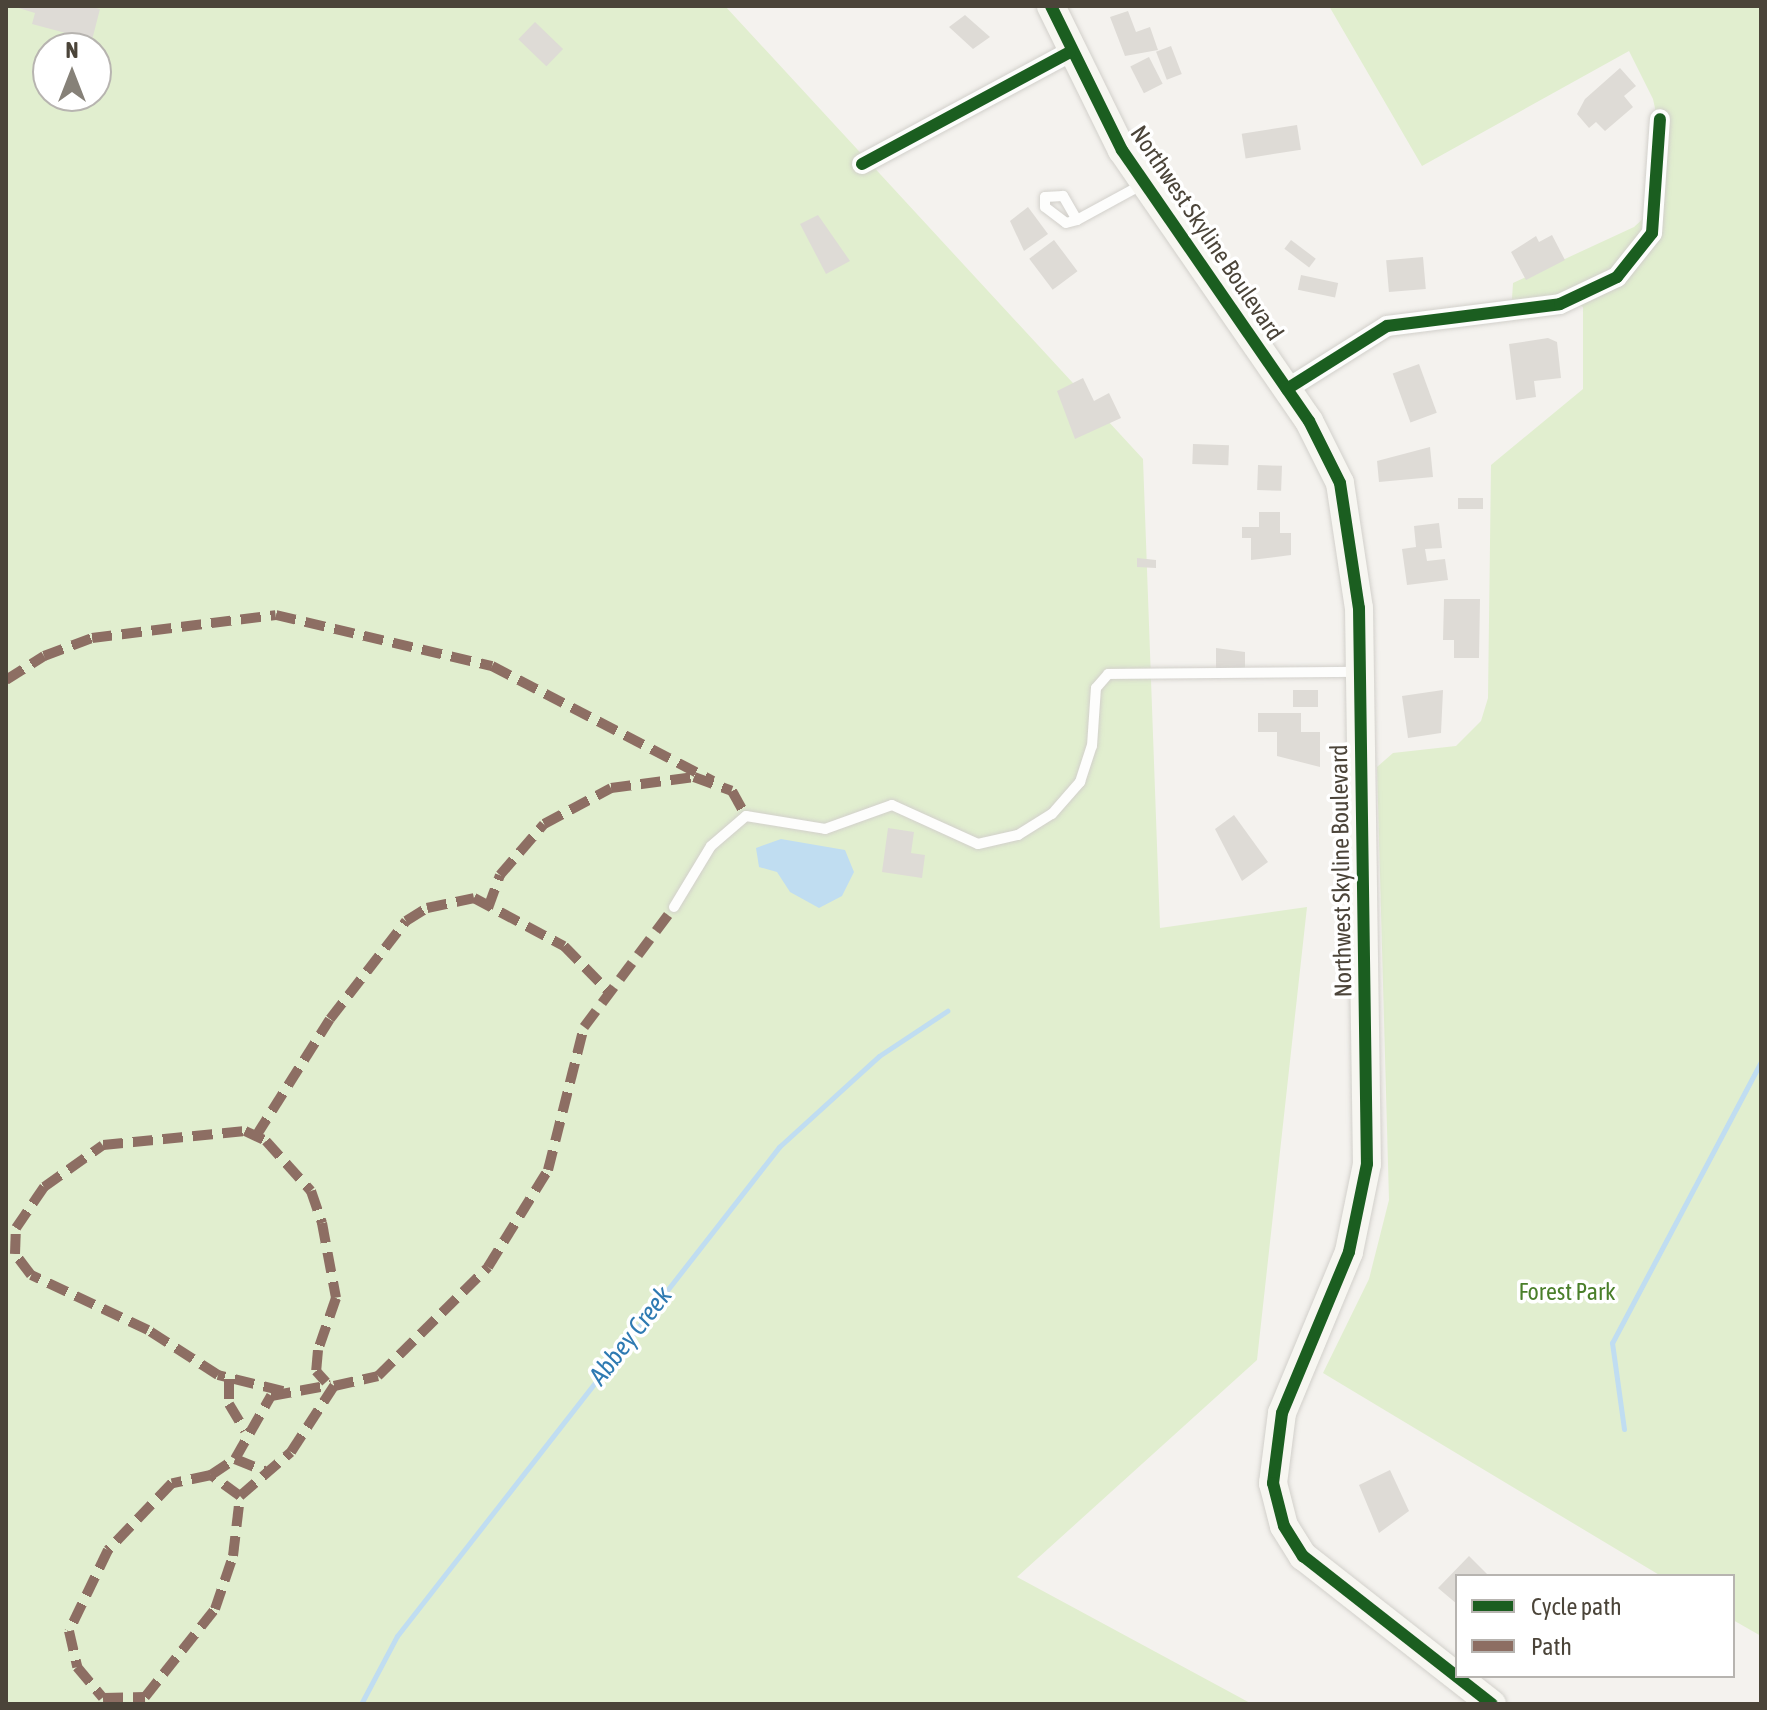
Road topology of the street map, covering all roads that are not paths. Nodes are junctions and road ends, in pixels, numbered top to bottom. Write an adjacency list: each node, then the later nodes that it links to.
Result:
1 (1051, 6): 2 (main road, Northwest Skyline Boulevard)
2 (1070, 52): 4 (street); 5 (main road, Northwest Skyline Boulevard)
3 (1660, 119): 7 (street)
4 (862, 164)
5 (1143, 184): 6 (lane); 7 (main road, Northwest Skyline Boulevard)
6 (1077, 220)
7 (1287, 389): 8 (main road, Northwest Skyline Boulevard)
8 (1361, 672): 9 (lane); 10 (main road, Northwest Skyline Boulevard)
9 (674, 907)
10 (1455, 1675)
11 (1459, 1678): 12 (main road, Northwest Skyline Boulevard)
12 (1492, 1704)

